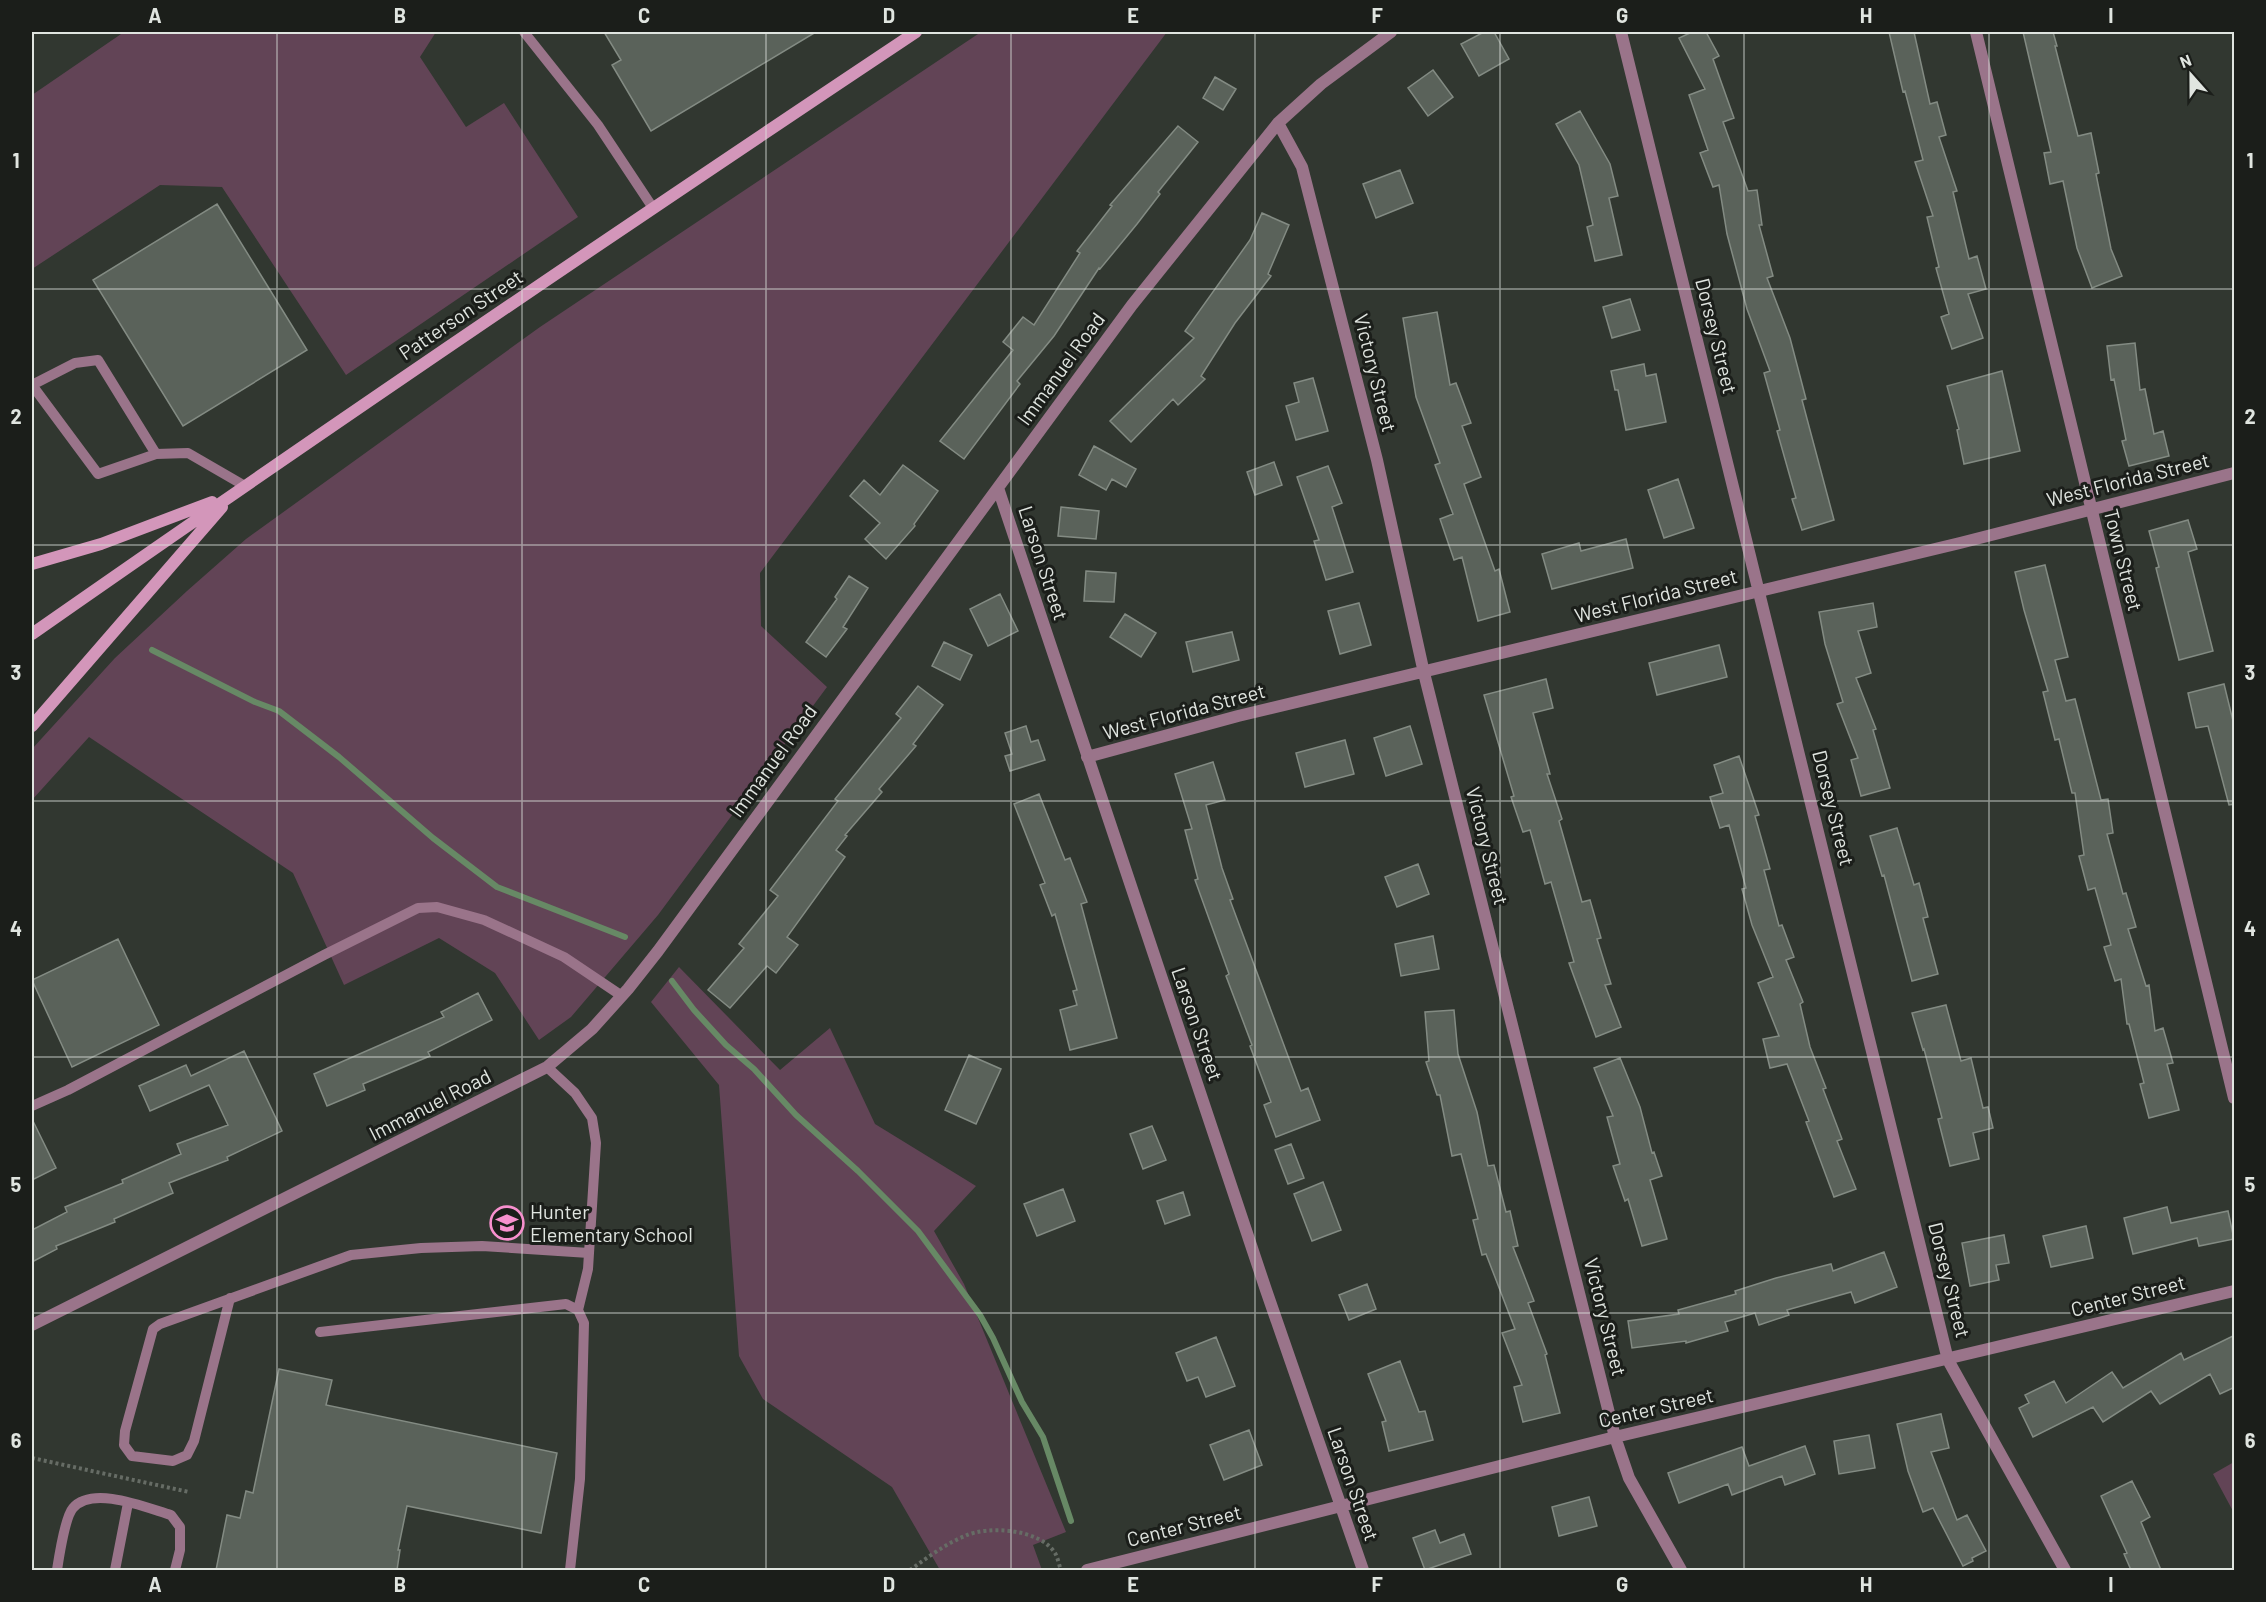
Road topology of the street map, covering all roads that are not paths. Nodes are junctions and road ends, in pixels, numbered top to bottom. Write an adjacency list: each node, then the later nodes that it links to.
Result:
1 (524, 32): 7 (lane)
2 (916, 32): 7 (main road, Patterson Street)
3 (1391, 32): 6 (street, Immanuel Road)
4 (1621, 32): 14 (street, Dorsey Street)
5 (1976, 32): 12 (street, Town Street)
6 (1278, 123): 10 (street, Immanuel Road); 16 (street, Victory Street)
7 (653, 208): 11 (main road, Patterson Street)
8 (156, 454): 8 (lane); 11 (lane)
9 (2235, 473): 12 (street, West Florida Street)
10 (998, 488): 18 (street, Larson Street); 19 (street, Immanuel Road)
11 (240, 489): 13 (main road); 15 (main road, Patterson Street); 17 (main road)
12 (2091, 509): 14 (street, West Florida Street); 21 (street, Town Street)
13 (32, 564)
14 (1760, 590): 16 (street, West Florida Street); 29 (street, Dorsey Street)
15 (32, 634)
16 (1424, 673): 18 (street, West Florida Street); 30 (street, Victory Street)
17 (32, 726)
18 (1087, 757): 32 (street, Larson Street)
19 (622, 996): 20 (street, Immanuel Road); 22 (lane)
20 (546, 1067): 23 (lane); 27 (street, Immanuel Road)
21 (2235, 1098)
22 (32, 1106)
23 (589, 1252): 25 (lane); 26 (lane)
24 (2235, 1291): 29 (street, Center Street)
25 (230, 1298): 25 (lane)
26 (578, 1310): 28 (lane); 36 (lane)
27 (32, 1325)
28 (320, 1332)
29 (1948, 1360): 30 (street, Center Street); 40 (street, Dorsey Street)
30 (1615, 1437): 32 (street, Center Street); 39 (street, Victory Street)
31 (128, 1503): 33 (lane); 34 (lane); 35 (lane)
32 (1340, 1506): 37 (street, Center Street); 38 (street, Larson Street)
33 (57, 1570)
34 (115, 1570)
35 (175, 1570)
36 (570, 1570)
37 (1088, 1570)
38 (1363, 1570)
39 (1681, 1570)
40 (2065, 1570)

